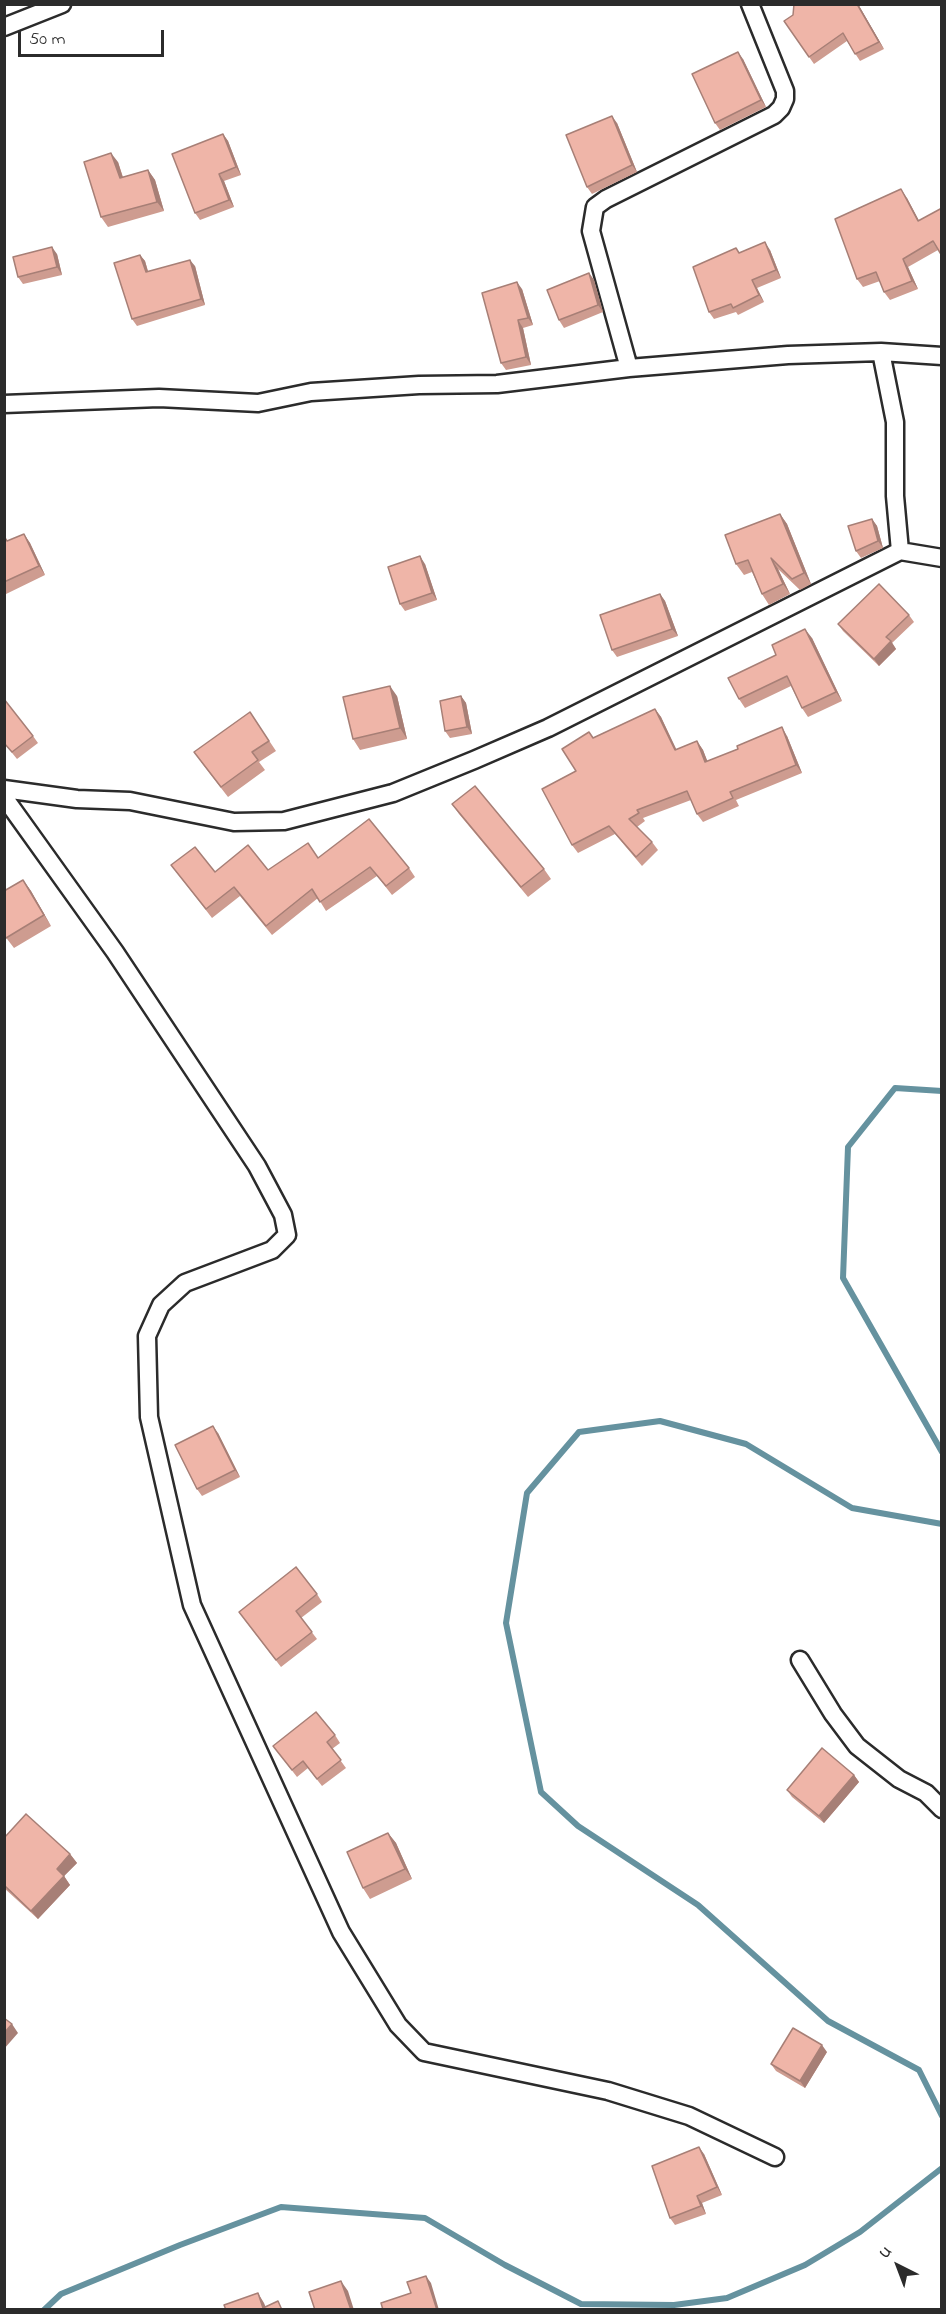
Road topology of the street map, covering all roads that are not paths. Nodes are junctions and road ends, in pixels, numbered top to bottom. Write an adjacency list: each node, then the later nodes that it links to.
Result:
1 (62, 4): 3 (street)
2 (750, 4): 6 (street)
3 (4, 27)
4 (881, 352): 5 (street); 6 (street); 8 (street)
5 (942, 356)
6 (629, 368): 7 (street)
7 (4, 404)
8 (900, 551): 9 (street); 10 (street)
9 (942, 558)
10 (4, 789)
11 (4, 797): 14 (street)
12 (800, 1660): 13 (street)
13 (942, 1809)
14 (775, 2157)

